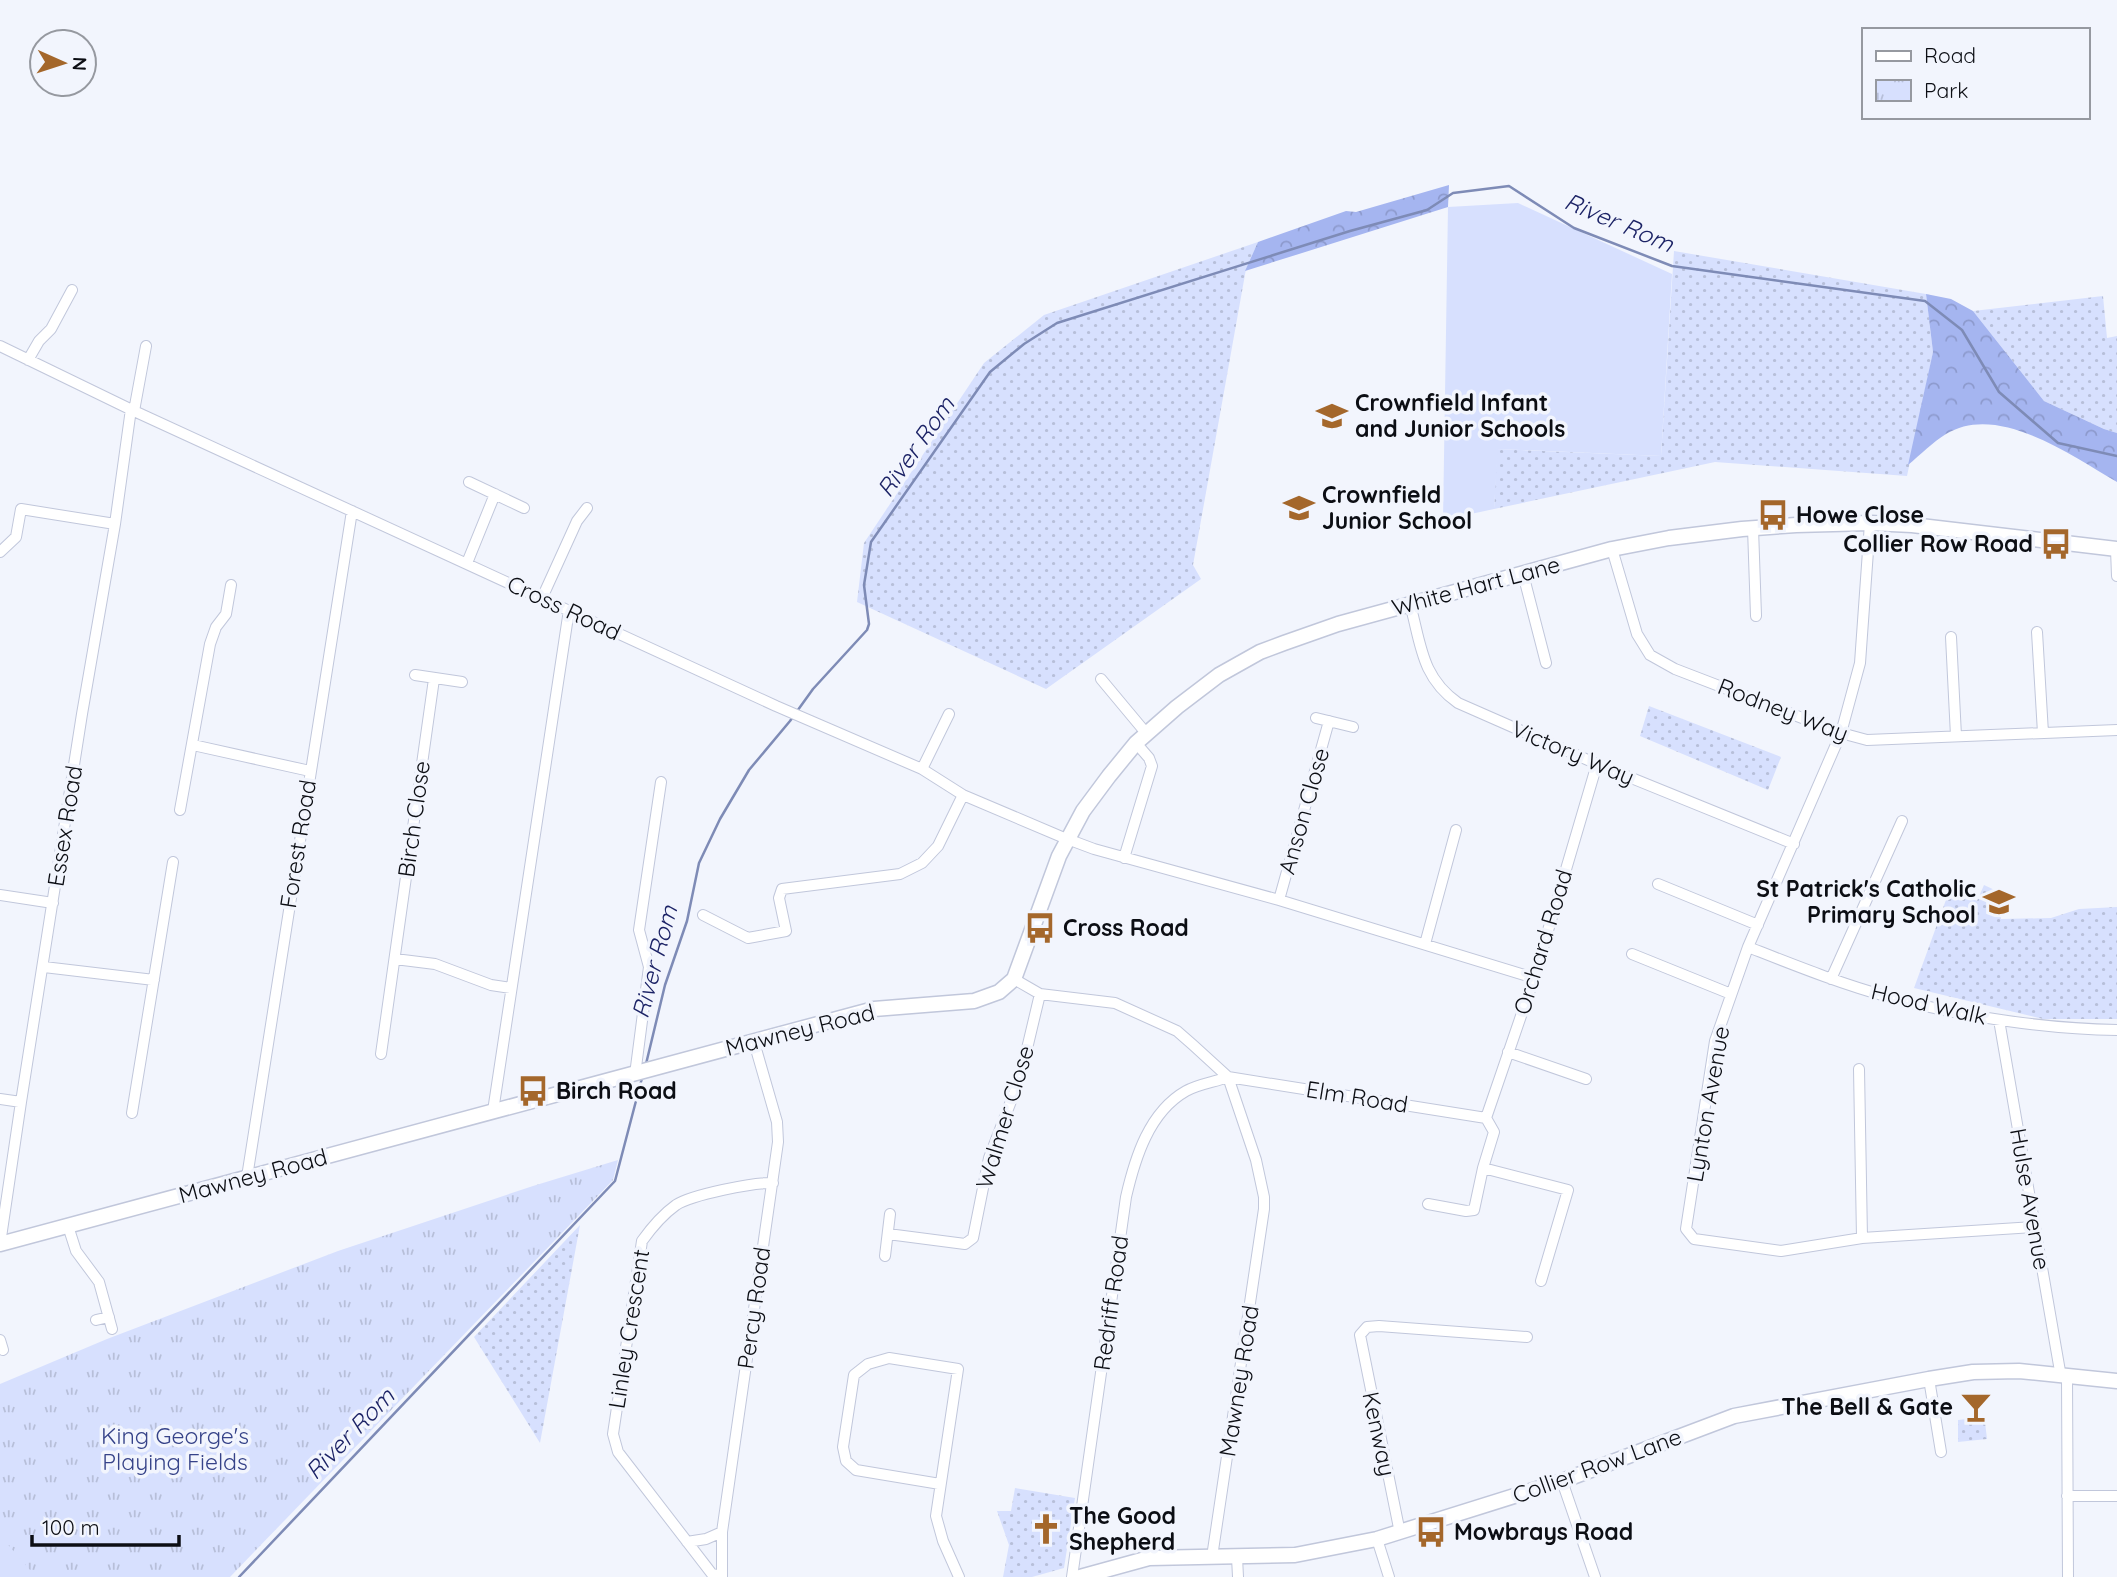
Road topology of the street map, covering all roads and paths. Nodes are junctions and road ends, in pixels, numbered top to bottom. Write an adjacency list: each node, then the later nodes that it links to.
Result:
1 (72, 290): 4 (street)
2 (0, 346): 4 (street, Cross Road)
3 (146, 346): 5 (street, Essex Road)
4 (28, 360): 5 (street, Cross Road)
5 (133, 410): 10 (street, Cross Road); 12 (street, Essex Road)
6 (469, 482): 7 (street)
7 (495, 494): 8 (street); 17 (street)
8 (524, 508)
9 (587, 508): 21 (street)
10 (352, 511): 17 (street, Cross Road); 44 (street, Forest Road)
11 (1870, 523): 13 (street, White Hart Lane); 14 (street, White Hart Lane); 37 (street, Lynton Avenue)
12 (115, 524): 16 (street); 57 (street, Essex Road)
13 (1753, 528): 15 (street, White Hart Lane); 24 (street)
14 (2117, 549): 19 (street)
15 (1612, 550): 18 (street, White Hart Lane); 37 (street, Rodney Way)
16 (0, 552)
17 (467, 563): 21 (street, Cross Road)
18 (1522, 574): 22 (street, White Hart Lane); 27 (street)
19 (2117, 576)
20 (231, 585): 41 (street)
21 (542, 598): 23 (street, Cross Road)
22 (1410, 604): 40 (street, White Hart Lane); 42 (street, Victory Way)
23 (569, 610): 43 (street, Cross Road); 69 (street)
24 (1756, 617)
25 (2037, 632): 38 (street)
26 (1951, 637): 39 (street)
27 (1546, 663)
28 (415, 675): 29 (street)
29 (434, 679): 31 (street); 63 (street, Birch Close)
30 (1101, 679): 40 (street)
31 (463, 682)
32 (949, 714): 43 (street)
33 (1316, 718): 34 (street, Anson Close)
34 (1329, 721): 35 (street, Anson Close); 56 (street, Anson Close)
35 (1353, 727)
36 (2117, 730): 38 (street, Rodney Way)
37 (1841, 733): 39 (street, Rodney Way); 51 (street, Lynton Avenue)
38 (2043, 733): 39 (street, Rodney Way)
39 (1956, 736)
40 (1141, 738): 50 (street, White Hart Lane); 52 (street)
41 (193, 745): 44 (street); 47 (street)
42 (1597, 764): 51 (street, Victory Way); 65 (street, Orchard Road)
43 (922, 769): 46 (street, Cross Road)
44 (310, 772): 87 (street, Forest Road)
45 (661, 782): 78 (street)
46 (963, 795): 50 (street, Cross Road); 58 (street)
47 (180, 810)
48 (1902, 821): 67 (street)
49 (1456, 830): 60 (street)
50 (1067, 839): 52 (street, Cross Road); 66 (street, White Hart Lane)
51 (1794, 844): 59 (street, Lynton Avenue)
52 (1124, 858): 56 (street, Cross Road)
53 (173, 862): 68 (street)
54 (1658, 884): 59 (street)
55 (0, 895): 57 (street)
56 (1279, 900): 60 (street, Cross Road)
57 (53, 903): 64 (street, Essex Road)
58 (703, 915)
59 (1758, 925): 61 (street, Lynton Avenue)
60 (1425, 944): 65 (street, Cross Road)
61 (1748, 947): 67 (street, Hood Walk); 71 (street, Lynton Avenue)
62 (1632, 954): 71 (street)
63 (395, 959): 69 (street); 76 (street, Birch Close)
64 (44, 967): 68 (street); 82 (street, Essex Road)
65 (1534, 978): 75 (street, Orchard Road)
66 (1014, 979): 70 (street, Mawney Road); 74 (street, Mawney Road)
67 (1831, 979): 72 (street, Hood Walk)
68 (153, 980): 84 (street)
69 (511, 988): 83 (street)
70 (1040, 994): 79 (street, Mawney Road); 93 (street, Walmer Close)
71 (1731, 994): 94 (street, Lynton Avenue)
72 (1999, 1020): 73 (street, Hood Walk); 92 (street, Hulse Avenue)
73 (2117, 1030)
74 (754, 1042): 78 (street, Mawney Road); 88 (street, Percy Road)
75 (1508, 1052): 80 (street); 85 (street, Orchard Road)
76 (381, 1054)
77 (1859, 1069): 94 (street)
78 (644, 1071): 83 (street, Mawney Road)
79 (1228, 1077): 85 (street, Elm Road); 114 (street, Mawney Road); 118 (street, Redriff Road)
80 (1586, 1079)
81 (0, 1099): 82 (street)
82 (21, 1102): 95 (street, Essex Road)
83 (493, 1111): 87 (street, Mawney Road)
84 (132, 1113)
85 (1486, 1118): 86 (street)
86 (1483, 1168): 89 (street); 97 (street)
87 (247, 1177): 91 (street, Mawney Road)
88 (773, 1183): 110 (street, Percy Road); 113 (street, Linley Crescent)
89 (1428, 1204)
90 (890, 1214): 93 (street)
91 (68, 1226): 95 (street, Mawney Road); 98 (street)
92 (2034, 1227): 94 (street, Lynton Avenue); 102 (street, Hulse Avenue)
93 (888, 1234): 96 (street)
94 (1862, 1238)
95 (0, 1244)
96 (885, 1256)
97 (1541, 1281)
98 (109, 1317): 99 (street); 100 (street)
99 (96, 1320)
100 (112, 1329)
101 (1527, 1337): 111 (street, Kenway)
102 (2064, 1377): 103 (street, Collier Row Lane); 104 (street, Collier Row Lane); 108 (street, Hulse Avenue)
103 (1929, 1378): 105 (street); 106 (street, Collier Row Lane)
104 (2117, 1381)
105 (1941, 1452)
106 (1562, 1481): 111 (street, Collier Row Lane); 122 (street)
107 (940, 1484): 107 (street); 117 (street)
108 (2067, 1496): 109 (street); 123 (street, Hulse Avenue)
109 (2117, 1496)
110 (722, 1532): 113 (street); 116 (street, Percy Road)
111 (1400, 1533): 112 (street, Collier Row Lane)
112 (1377, 1539): 115 (street, Collier Row Lane); 121 (street)
113 (687, 1542): 116 (street, Linley Crescent)
114 (1212, 1557): 115 (street, Collier Row Lane); 119 (street, Collier Row Lane)
115 (1237, 1557): 120 (street)
116 (722, 1576)
117 (959, 1577)
118 (1072, 1577)
119 (1080, 1577)
120 (1238, 1577)
121 (1389, 1577)
122 (1595, 1577)
123 (2068, 1577)

